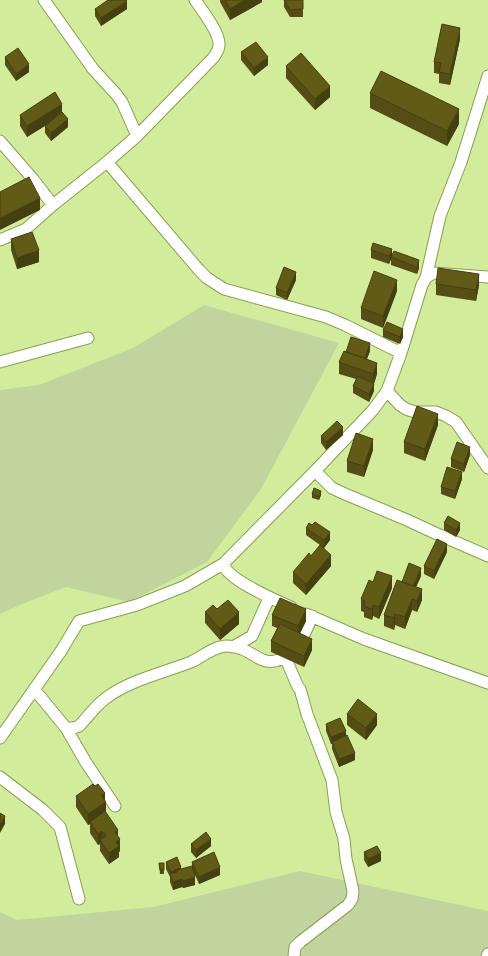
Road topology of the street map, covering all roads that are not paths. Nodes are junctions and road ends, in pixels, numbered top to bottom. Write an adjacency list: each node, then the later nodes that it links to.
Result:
1 (44, 0): 4 (street)
2 (195, 0): 4 (street)
3 (488, 76): 10 (street)
4 (137, 136): 6 (street)
5 (0, 141): 7 (street)
6 (107, 162): 7 (street); 12 (street)
7 (53, 205): 8 (street)
8 (0, 240)
9 (488, 277): 10 (street)
10 (426, 278): 12 (street)
11 (88, 338): 13 (street)
12 (401, 354): 14 (street)
13 (0, 362)
14 (387, 391): 15 (street); 16 (street)
15 (488, 468)
16 (315, 471): 17 (street); 18 (street)
17 (488, 556)
18 (223, 564): 19 (street); 24 (street)
19 (269, 598): 20 (street); 21 (street)
20 (312, 616): 22 (street); 23 (street)
21 (233, 647): 22 (street); 25 (street)
22 (285, 657): 30 (street)
23 (488, 683)
24 (34, 689): 25 (street); 26 (street)
25 (66, 728): 28 (street)
26 (0, 738)
27 (0, 777): 29 (street)
28 (115, 806)
29 (79, 899)
30 (294, 956)

